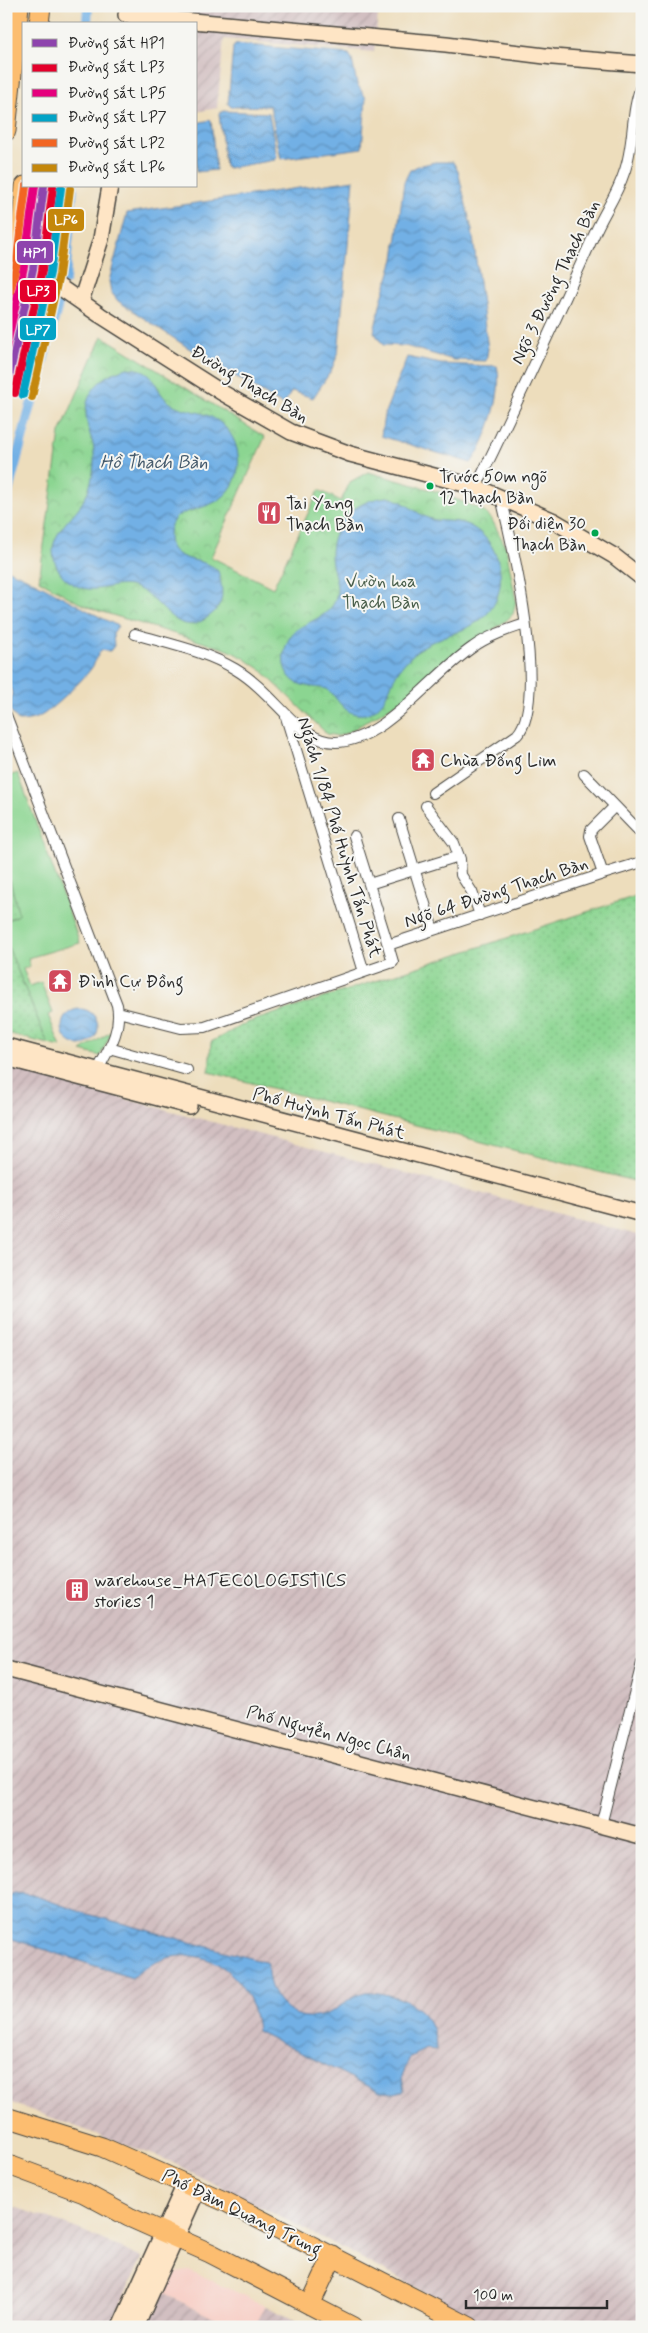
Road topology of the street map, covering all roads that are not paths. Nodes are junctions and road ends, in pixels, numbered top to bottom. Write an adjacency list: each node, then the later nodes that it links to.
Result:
1 (19, 6): 7 (highway)
2 (41, 6): 4 (highway)
3 (126, 15): 5 (street)
4 (39, 22)
5 (642, 64)
6 (642, 84): 13 (street, Ngõ 3 Đường Thạch Bàn)
7 (6, 131)
8 (25, 188): 10 (highway)
9 (110, 188): 11 (street)
10 (12, 252): 11 (street, Đường Thạch Bàn); 12 (highway)
11 (81, 301): 13 (street, Đường Thạch Bàn)
12 (6, 320)
13 (476, 487): 14 (street, Đường Thạch Bàn)
14 (501, 498): 15 (street, Đường Thạch Bàn); 16 (street)
15 (642, 578)
16 (525, 624): 18 (street); 21 (street)
17 (135, 634): 18 (street)
18 (284, 712): 35 (street, Ngách 1/84 Phố Huỳnh Tấn Phát)
19 (6, 714): 36 (street)
20 (584, 774): 23 (street)
21 (433, 793)
22 (426, 806): 27 (street)
23 (615, 806): 25 (street); 30 (street, Ngõ 64 Đường Thạch Bàn)
24 (399, 819): 29 (street)
25 (642, 834)
26 (354, 836): 31 (street, Ngõ 64 Đường Thạch Bàn)
27 (459, 856): 29 (street); 32 (street)
28 (642, 862): 30 (street)
29 (414, 870): 31 (street); 33 (street)
30 (603, 874): 32 (street, Ngõ 64 Đường Thạch Bàn)
31 (369, 884): 34 (street, Ngõ 64 Đường Thạch Bàn)
32 (480, 915): 33 (street, Ngõ 64 Đường Thạch Bàn)
33 (433, 930): 34 (street, Ngõ 64 Đường Thạch Bàn)
34 (388, 945): 35 (street)
35 (364, 972): 36 (street)
36 (118, 1012): 38 (street)
37 (6, 1046): 41 (street, Phố Huỳnh Tấn Phát)
38 (109, 1048): 40 (street); 41 (street)
39 (6, 1058): 42 (street, Phố Huỳnh Tấn Phát)
40 (187, 1070)
41 (97, 1071): 42 (street, Phố Huỳnh Tấn Phát)
42 (254, 1117): 43 (street, Phố Huỳnh Tấn Phát)
43 (421, 1162): 44 (street, Phố Huỳnh Tấn Phát); 45 (street, Phố Huỳnh Tấn Phát)
44 (642, 1214)
45 (642, 1225)
46 (642, 1663): 48 (street)
47 (6, 1669): 48 (street, Phố Nguyễn Ngọc Chân)
48 (600, 1825): 49 (street, Phố Nguyễn Ngọc Chân)
49 (642, 1836)
50 (6, 2117): 52 (highway, Phố Đàm Quang Trung)
51 (6, 2164): 53 (highway)
52 (191, 2186): 53 (street); 54 (highway, Phố Đàm Quang Trung)
53 (169, 2235): 55 (highway); 56 (street); 57 (street)
54 (333, 2256): 55 (highway); 59 (highway, Phố Đàm Quang Trung)
55 (310, 2305): 58 (highway)
56 (120, 2327)
57 (136, 2327)
58 (353, 2327)
59 (470, 2327)

